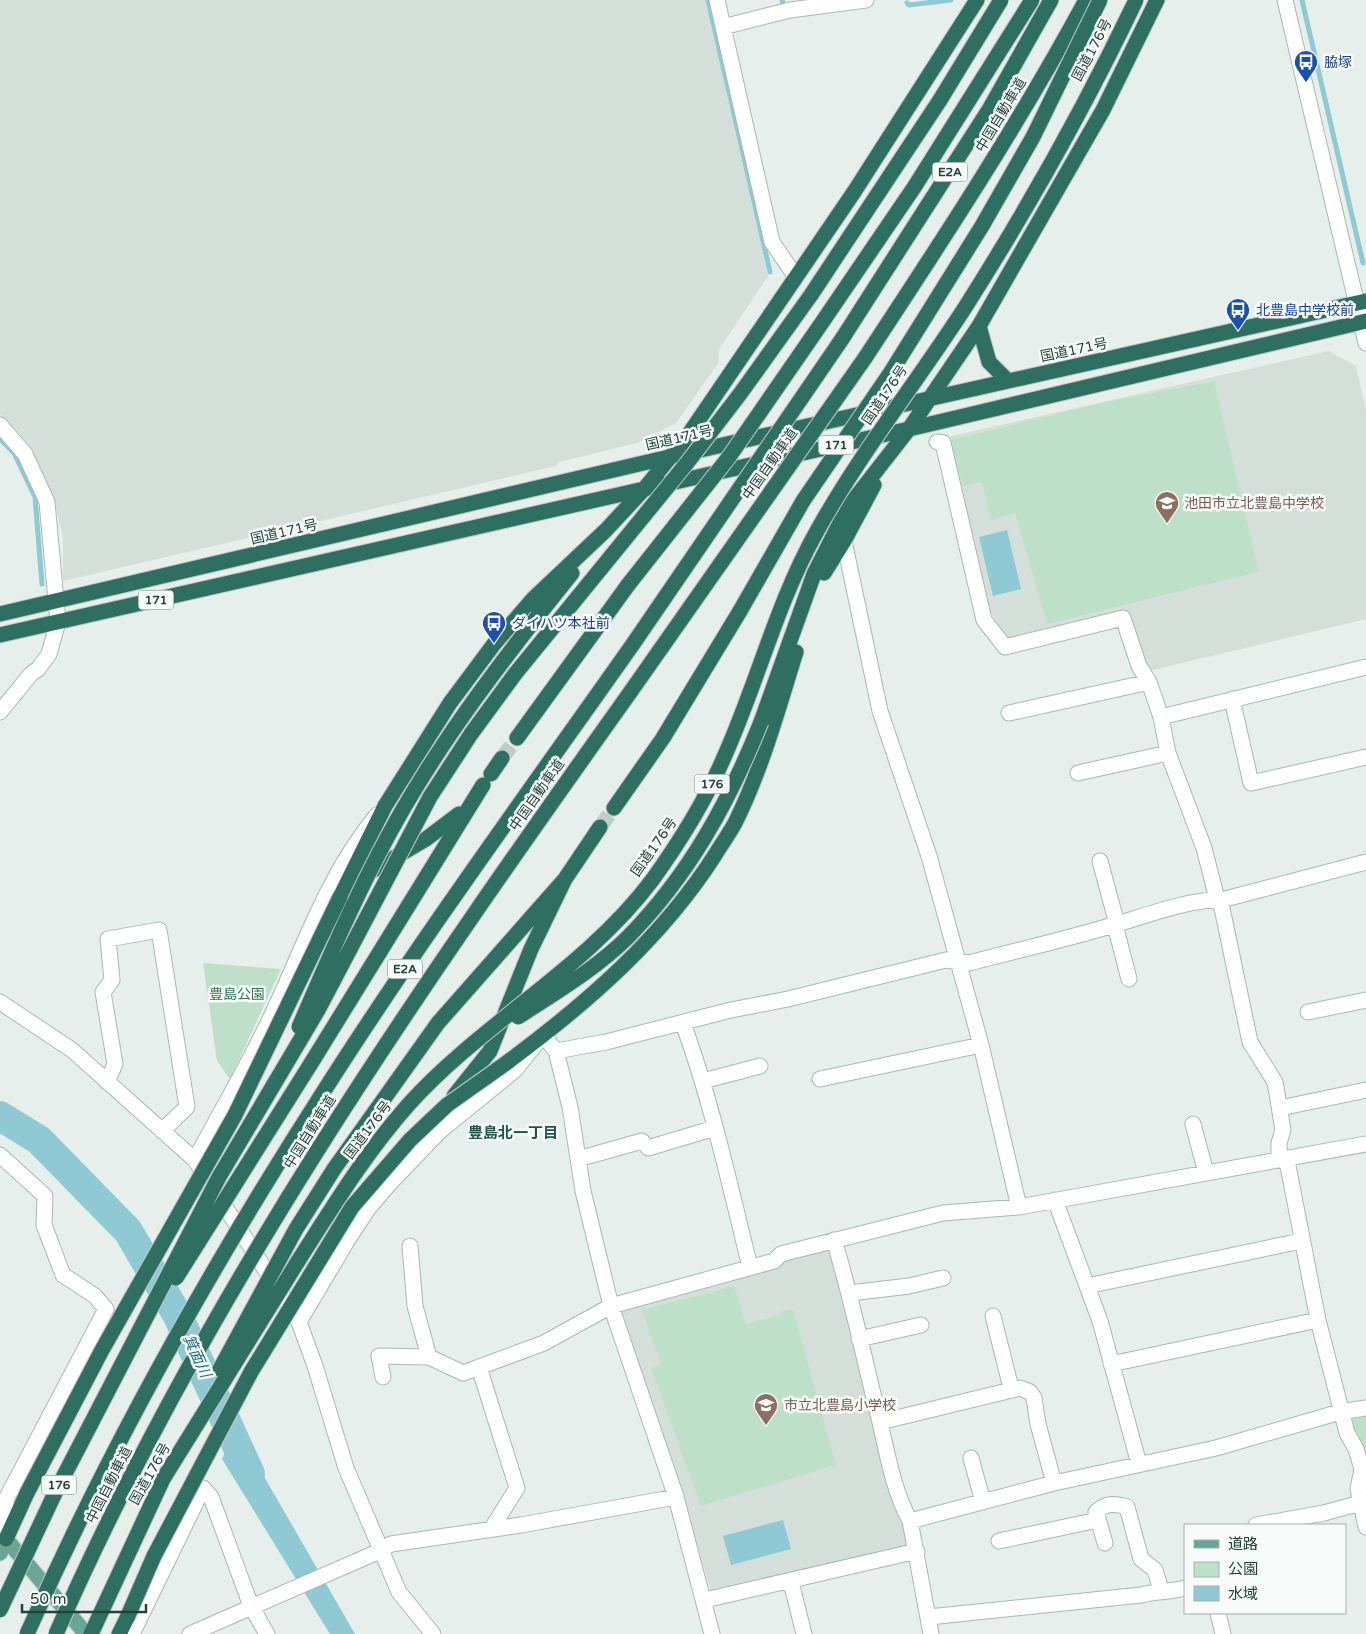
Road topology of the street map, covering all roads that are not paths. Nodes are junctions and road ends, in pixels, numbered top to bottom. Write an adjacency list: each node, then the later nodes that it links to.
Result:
1 (717, 0): 12 (street)
2 (866, 0): 12 (street)
3 (977, 0): 13 (highway)
4 (1001, 0): 67 (highway, 176, bridge)
5 (1032, 0): 38 (highway, bridge)
6 (1051, 0): 130 (highway, 中国自動車道 / E2A, bridge)
7 (1086, 0): 131 (highway, 中国自動車道 / E2A, bridge)
8 (1100, 0): 45 (highway, bridge)
9 (1136, 0): 62 (highway, 国道176号 / 176, bridge)
10 (1157, 0): 16 (highway)
11 (1285, 0): 14 (street)
12 (724, 27): 13 (street)
13 (796, 277): 24 (highway)
14 (1361, 302): 15 (street); 18 (highway, 国道171号 / 171)
15 (1363, 322): 17 (street); 21 (highway, 171)
16 (978, 326): 18 (highway); 19 (highway)
17 (1366, 343)
18 (1008, 381): 19 (highway, 国道171号 / 171)
19 (927, 400): 21 (highway); 24 (highway, 国道171号 / 171)
20 (0, 425): 28 (street)
21 (908, 429): 23 (highway); 25 (highway, 171)
22 (937, 442): 33 (street)
23 (893, 450): 27 (highway); 62 (highway, bridge)
24 (669, 457): 25 (highway); 28 (highway, 国道171号 / 171)
25 (645, 488): 26 (highway); 30 (highway, 171)
26 (606, 530): 44 (highway); 67 (highway, bridge)
27 (844, 541): 53 (street); 59 (highway)
28 (58, 601): 29 (highway, 国道171号 / 171); 30 (street)
29 (0, 614)
30 (58, 622): 31 (highway, 171); 35 (street)
31 (0, 635)
32 (1366, 667): 34 (street)
33 (1149, 682): 36 (street); 37 (street)
34 (1232, 699): 37 (street); 40 (street)
35 (0, 712)
36 (1009, 713)
37 (1161, 717): 39 (street)
38 (517, 738)
39 (1168, 753): 42 (street); 51 (street)
40 (1366, 757)
41 (502, 758): 43 (highway)
42 (1078, 773)
43 (473, 800): 50 (highway); 96 (highway, bridge)
44 (385, 806): 50 (highway); 78 (street)
45 (614, 808)
46 (600, 827): 49 (highway)
47 (1100, 861): 52 (street)
48 (1366, 862): 51 (street)
49 (565, 879): 69 (highway, bridge); 106 (highway, bridge)
50 (340, 898): 117 (highway, bridge)
51 (1217, 899): 52 (street); 70 (street)
52 (1116, 924): 53 (street); 54 (street)
53 (958, 961): 58 (street); 60 (street)
54 (1129, 979)
55 (1366, 1000): 57 (street)
56 (0, 1002): 66 (street)
57 (1308, 1012)
58 (683, 1023): 61 (street); 65 (street)
59 (543, 1035): 61 (street); 69 (highway, bridge); 92 (street)
60 (982, 1045): 64 (street); 81 (street)
61 (556, 1051): 76 (street)
62 (460, 1055): 106 (highway, 国道176号 / 176, bridge)
63 (760, 1066): 65 (street)
64 (820, 1079)
65 (703, 1081): 72 (street)
66 (107, 1082): 73 (street); 73 (street)
67 (272, 1085): 96 (highway, 176, bridge)
68 (1366, 1090): 70 (street)
69 (447, 1105): 129 (highway, bridge)
70 (1280, 1108): 77 (street)
71 (1193, 1124): 79 (street)
72 (715, 1128): 76 (street); 85 (street)
73 (162, 1130): 78 (street)
74 (1366, 1144): 77 (street)
75 (0, 1155): 117 (street)
76 (578, 1159): 89 (street)
77 (1284, 1159): 79 (street); 83 (street)
78 (195, 1160): 92 (street)
79 (1206, 1173): 80 (street)
80 (1055, 1200): 81 (street); 87 (street)
81 (1019, 1207): 82 (street)
82 (834, 1240): 85 (street); 88 (street)
83 (1302, 1241): 87 (street); 91 (street)
84 (410, 1246): 95 (street)
85 (750, 1267): 89 (street)
86 (943, 1278): 88 (street)
87 (1087, 1286): 97 (street)
88 (850, 1293): 94 (street)
89 (610, 1306): 98 (street); 108 (street)
90 (993, 1316): 100 (street)
91 (1318, 1320): 97 (street); 102 (street)
92 (299, 1322): 119 (street)
93 (922, 1325): 94 (street)
94 (859, 1339): 103 (street)
95 (429, 1357): 98 (street); 99 (street)
96 (122, 1362): 126 (highway, 176, bridge)
97 (1111, 1364): 105 (street)
98 (479, 1366): 115 (street)
99 (383, 1377)
100 (1011, 1388): 103 (street); 107 (street)
101 (1366, 1408): 102 (street)
102 (1340, 1412): 105 (street); 110 (street)
103 (880, 1422): 111 (street)
104 (971, 1458): 109 (street)
105 (1139, 1464): 107 (street)
106 (163, 1479): 133 (highway, 国道176号 / 176)
107 (1054, 1483): 109 (street)
108 (676, 1497): 115 (street); 124 (street)
109 (983, 1502): 111 (street)
110 (1360, 1503): 113 (street); 114 (street)
111 (910, 1520): 120 (street)
112 (1098, 1520): 116 (street); 118 (street); 123 (street)
113 (1262, 1524)
114 (1366, 1527)
115 (492, 1528): 119 (street)
116 (999, 1541)
117 (2, 1542): 132 (main road)
118 (1105, 1543)
119 (382, 1549): 125 (street); 137 (street)
120 (918, 1551): 121 (street); 128 (street)
121 (791, 1582): 124 (street); 139 (street)
122 (1184, 1588): 123 (street)
123 (1161, 1590): 128 (street)
124 (705, 1600): 138 (street)
125 (251, 1606): 129 (street); 135 (street); 136 (street)
126 (0, 1610)
127 (1218, 1614): 141 (street)
128 (929, 1617): 140 (street)
129 (133, 1627): 134 (highway)
130 (27, 1634)
131 (56, 1634)
132 (86, 1634)
133 (90, 1634)
134 (120, 1634)
135 (190, 1634)
136 (267, 1634)
137 (433, 1634)
138 (712, 1634)
139 (804, 1634)
140 (931, 1634)
141 (1223, 1634)

